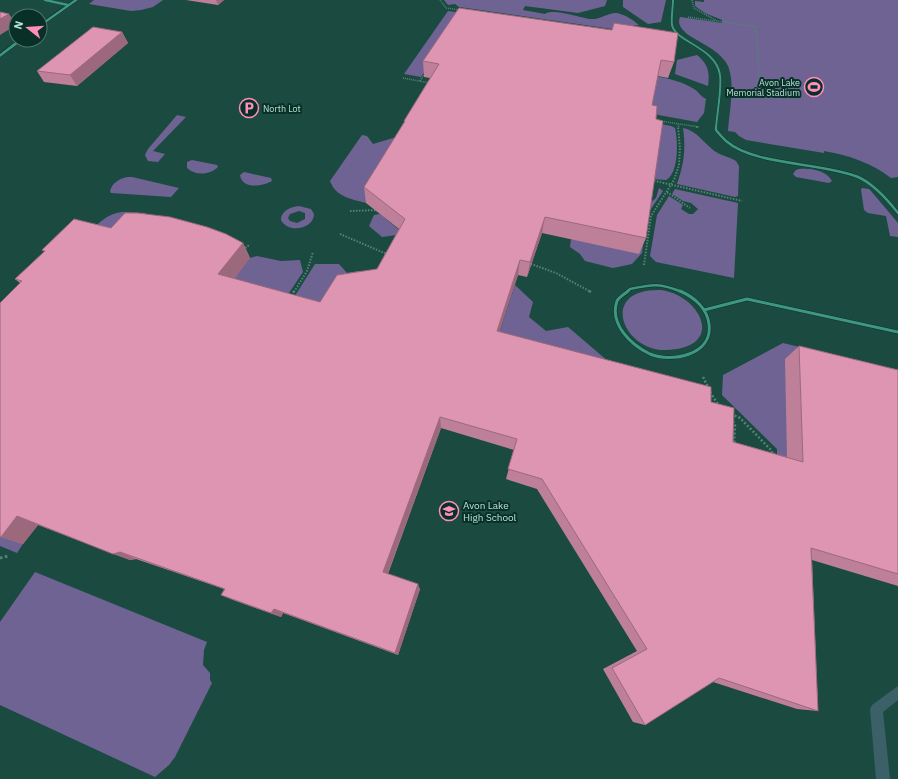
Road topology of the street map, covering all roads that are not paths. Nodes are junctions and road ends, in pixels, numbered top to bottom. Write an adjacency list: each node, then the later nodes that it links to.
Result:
1 (45, 0): 4 (street)
2 (76, 0): 4 (street)
3 (674, 0): 8 (lane)
4 (68, 6): 5 (street)
5 (48, 20)
6 (10, 48): 7 (street)
7 (0, 56)
8 (898, 213)
9 (704, 310): 9 (lane); 10 (lane)
10 (898, 332)

